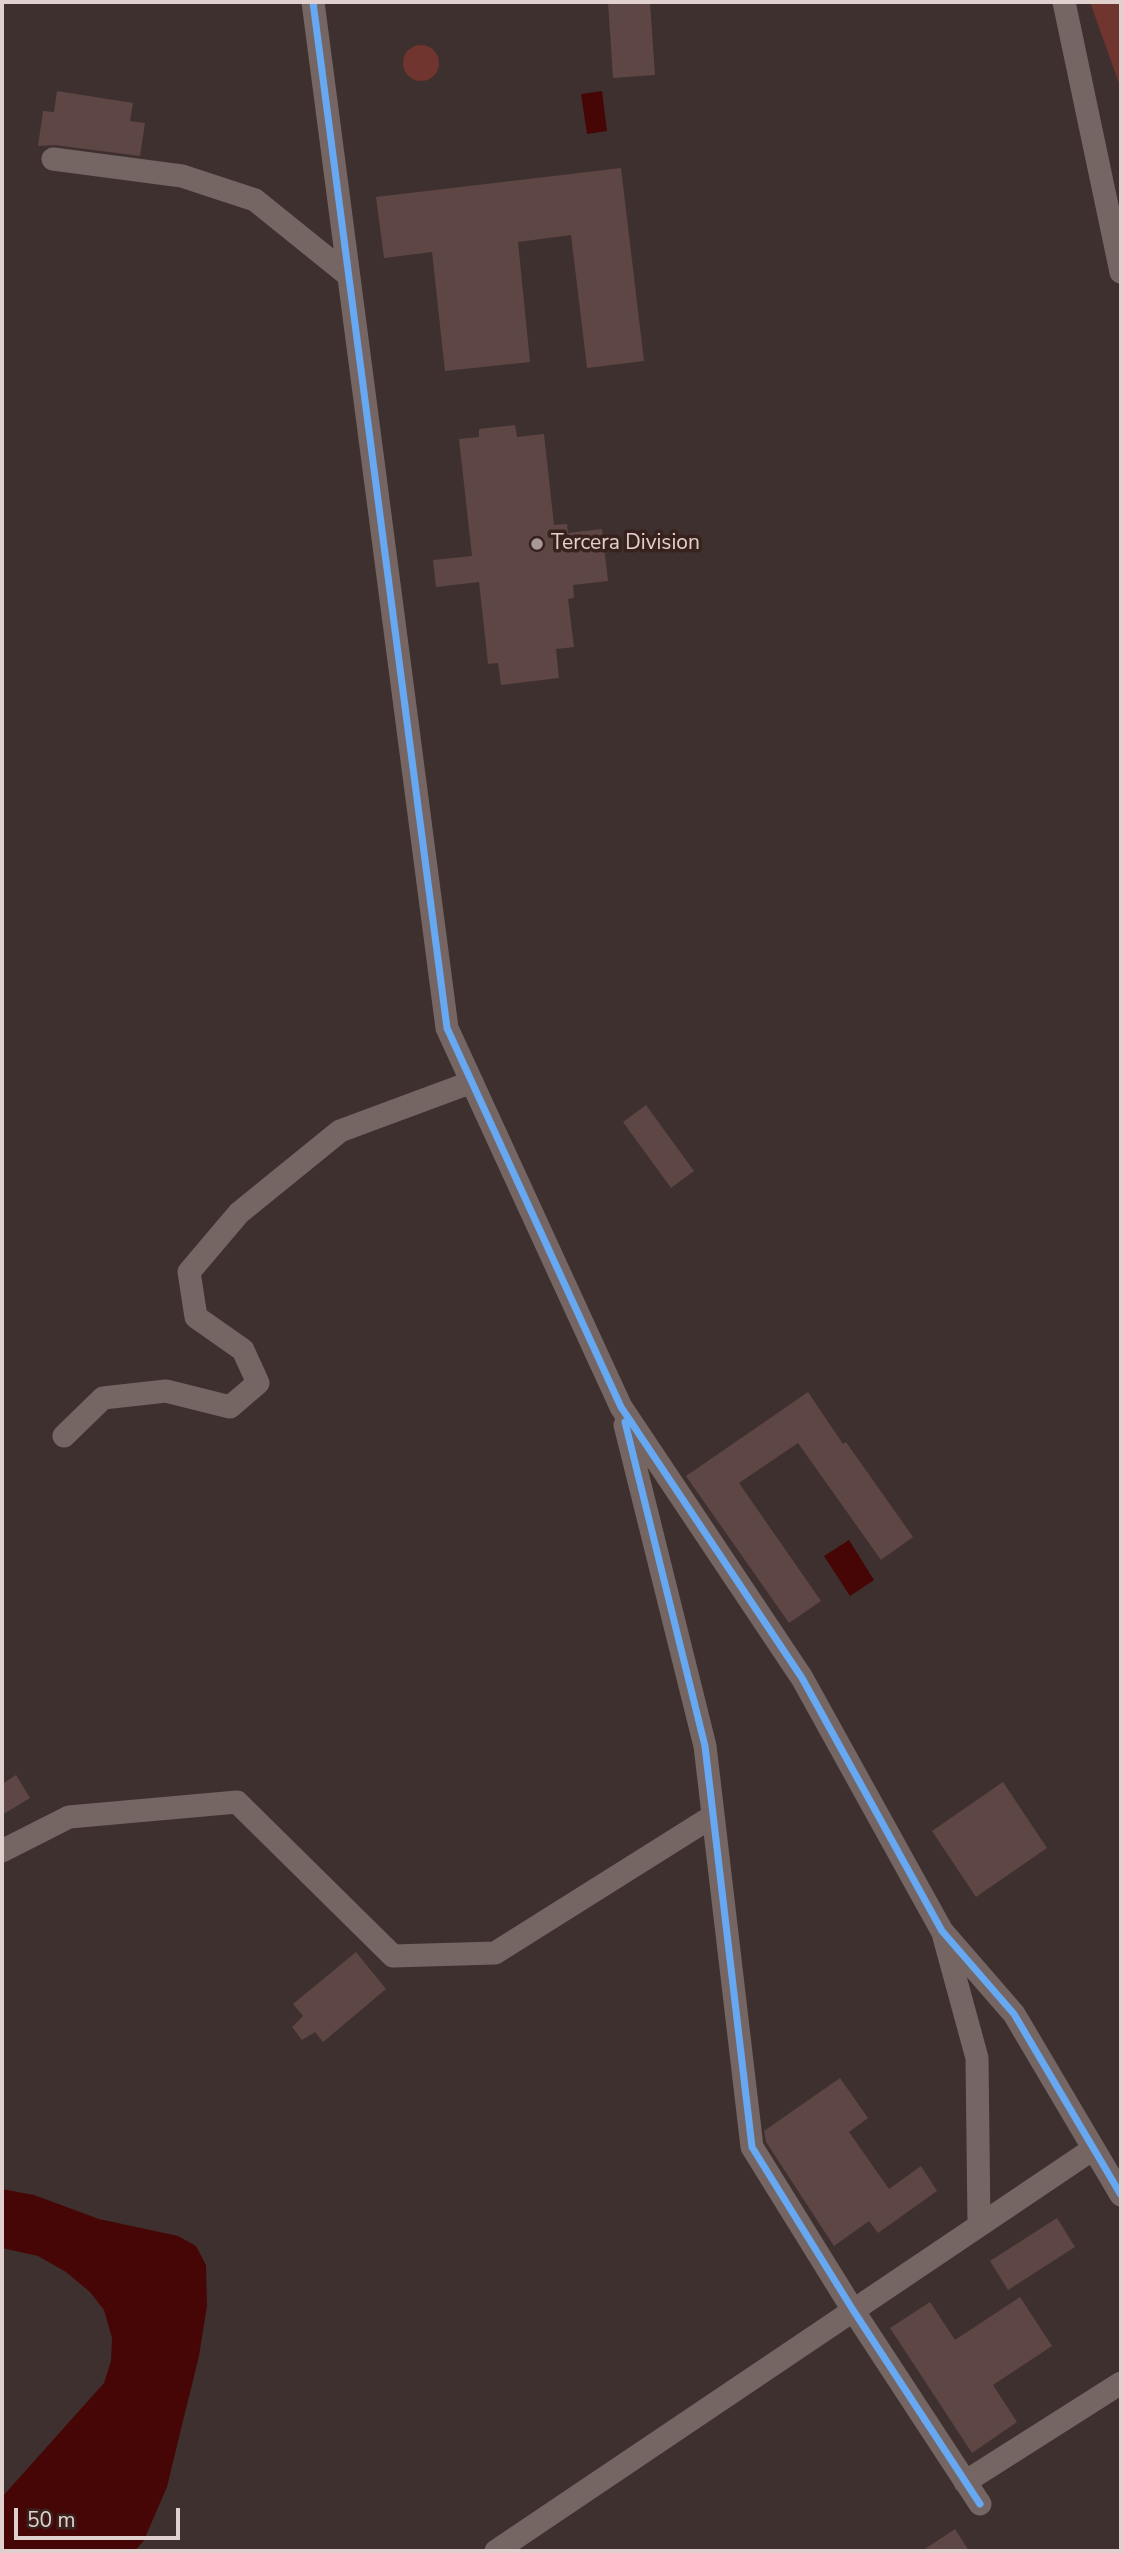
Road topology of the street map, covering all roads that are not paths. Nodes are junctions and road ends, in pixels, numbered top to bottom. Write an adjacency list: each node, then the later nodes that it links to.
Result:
1 (313, 2): 5 (street)
2 (1064, 2): 4 (street)
3 (53, 159): 5 (street)
4 (1121, 272)
5 (348, 275): 6 (street)
6 (472, 1082): 7 (street); 8 (street)
7 (621, 1407): 9 (street); 11 (street)
8 (64, 1436)
9 (713, 1816): 10 (street); 15 (street)
10 (2, 1851)
11 (942, 1931): 12 (street); 14 (street)
12 (1093, 2149): 13 (street); 14 (street)
13 (1121, 2195)
14 (979, 2224): 15 (street)
15 (853, 2310): 17 (street); 19 (street)
16 (1121, 2384): 17 (street)
17 (965, 2482): 18 (street)
18 (980, 2504)
19 (496, 2551)

